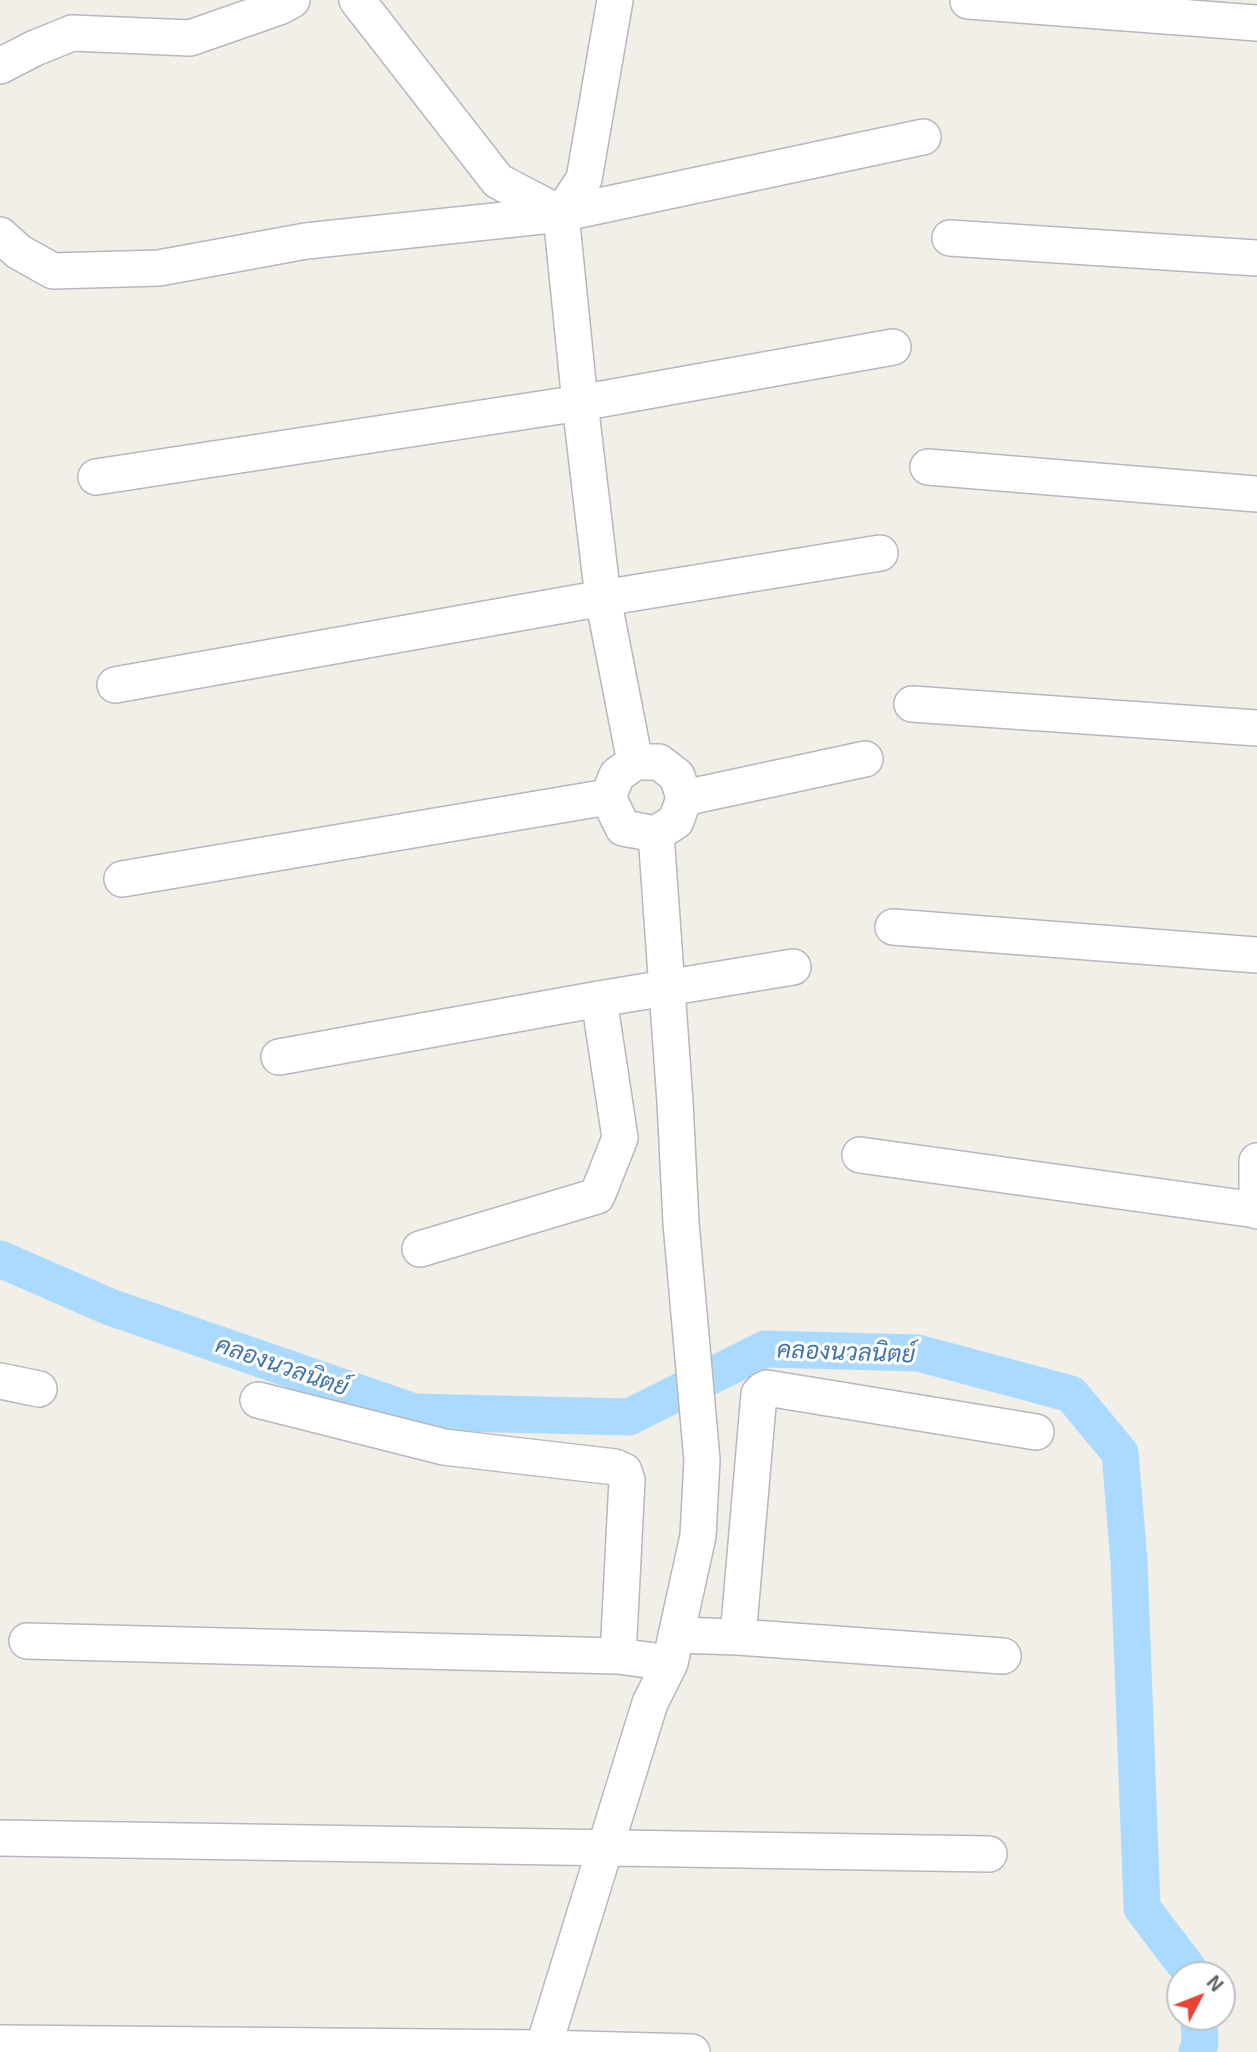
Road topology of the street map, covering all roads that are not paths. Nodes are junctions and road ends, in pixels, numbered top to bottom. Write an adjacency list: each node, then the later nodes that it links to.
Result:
1 (292, 0): 6 (street)
2 (357, 0): 8 (street)
3 (615, 0): 8 (street)
4 (968, 1): 5 (street)
5 (1257, 23)
6 (0, 66)
7 (923, 137): 8 (street)
8 (562, 214): 9 (street); 13 (street)
9 (0, 235)
10 (950, 237): 11 (street)
11 (1257, 258)
12 (894, 347): 13 (street)
13 (580, 403): 15 (street); 18 (street)
14 (928, 467): 16 (street)
15 (96, 477)
16 (1257, 494)
17 (880, 553): 18 (street)
18 (603, 598): 19 (street); 23 (street)
19 (115, 685)
20 (912, 704): 21 (street)
21 (1257, 728)
22 (864, 759): 25 (street)
23 (635, 762): 24 (street); 25 (street)
24 (608, 797): 26 (street); 27 (street)
25 (684, 798): 26 (street)
26 (656, 834): 31 (street)
27 (122, 879)
28 (893, 927): 29 (street)
29 (1257, 955)
30 (793, 967): 31 (street)
31 (666, 987): 32 (street); 45 (street)
32 (599, 999): 33 (street); 38 (street)
33 (279, 1056)
34 (860, 1155): 37 (street)
35 (1257, 1161): 36 (street)
36 (1257, 1202): 37 (street)
37 (1257, 1211)
38 (420, 1249)
39 (0, 1381): 40 (street)
40 (39, 1389)
41 (258, 1400): 46 (street)
42 (1036, 1432): 43 (street)
43 (737, 1637): 45 (street); 47 (street)
44 (27, 1641): 46 (street)
45 (673, 1649): 46 (street); 49 (street)
46 (618, 1656)
47 (1003, 1656)
48 (0, 1838): 49 (street)
49 (604, 1849): 50 (street); 52 (street)
50 (989, 1854)
51 (0, 2043): 52 (street)
52 (542, 2050): 53 (street)
53 (692, 2052)

